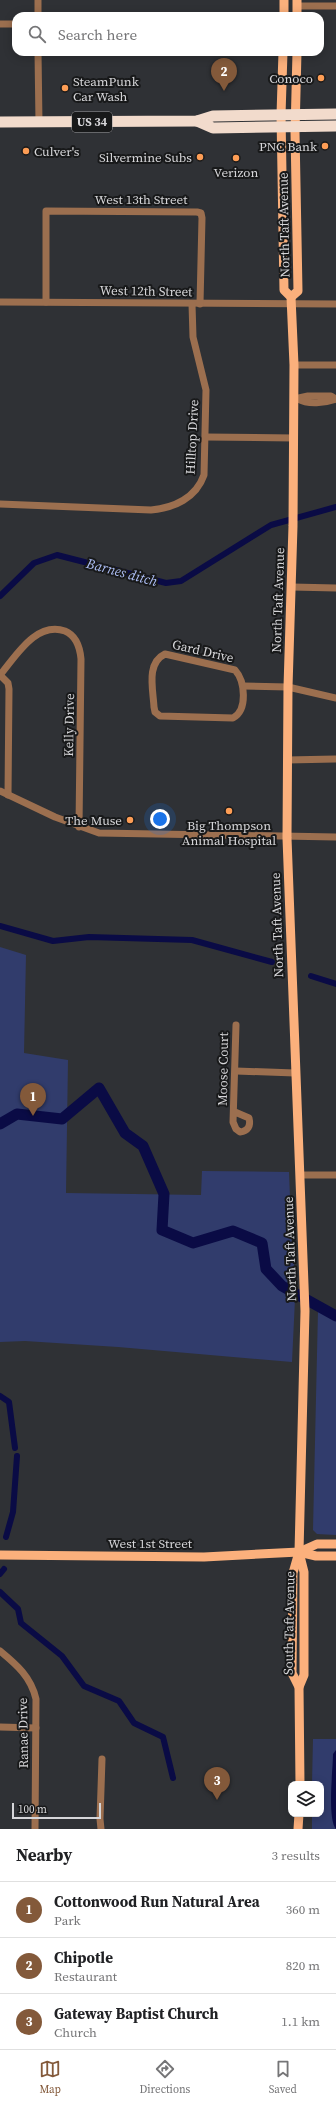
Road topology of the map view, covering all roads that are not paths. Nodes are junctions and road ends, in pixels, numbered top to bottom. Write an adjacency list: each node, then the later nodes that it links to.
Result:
1 (38, 0): 5 (street)
2 (284, 0): 6 (main road)
3 (298, 3): 4 (street)
4 (336, 6)
5 (38, 12)
6 (284, 12)
7 (0, 24): 8 (street)
8 (12, 24)
9 (38, 56): 17 (street)
10 (283, 56): 13 (main road, North Taft Avenue)
11 (297, 56): 14 (main road, North Taft Avenue)
12 (336, 114): 14 (highway, US 34)
13 (281, 115): 14 (highway, US 34); 15 (highway, US 34); 19 (main road, North Taft Avenue)
14 (296, 115): 20 (main road, North Taft Avenue)
15 (197, 121): 17 (highway, US 34); 19 (highway, US 34)
16 (0, 122): 17 (highway, US 34)
17 (38, 122)
18 (336, 126): 20 (highway, US 34)
19 (282, 127): 20 (highway, US 34); 21 (main road, North Taft Avenue)
20 (296, 127): 21 (main road, North Taft Avenue)
21 (291, 301): 25 (street, West 12th Street); 26 (street, West 12th Street); 27 (main road, North Taft Avenue)
22 (0, 302): 23 (street, West 12th Street)
23 (46, 302): 24 (street, West 12th Street); 25 (street, West 13th Street)
24 (192, 304): 25 (street, West 12th Street); 31 (street, Hilltop Drive)
25 (200, 304)
26 (336, 304)
27 (294, 365): 28 (street); 29 (main road, North Taft Avenue)
28 (336, 365)
29 (296, 399): 30 (street); 32 (main road, North Taft Avenue)
30 (336, 399)
31 (206, 437): 32 (street); 33 (street, Hilltop Drive)
32 (294, 438): 34 (main road, North Taft Avenue)
33 (0, 504)
34 (292, 586): 35 (street); 38 (main road, North Taft Avenue)
35 (336, 588)
36 (0, 675): 43 (street); 44 (street, Kelly Drive)
37 (243, 686): 37 (street, Gard Drive); 38 (street)
38 (288, 687): 39 (street); 41 (main road, North Taft Avenue)
39 (336, 698)
40 (335, 759): 41 (street)
41 (287, 760): 46 (main road, North Taft Avenue)
42 (0, 792): 43 (street)
43 (8, 795): 44 (street)
44 (79, 827): 46 (street)
45 (336, 837): 46 (street)
46 (287, 838): 49 (main road, North Taft Avenue)
47 (236, 1025): 48 (street, Moose Court)
48 (236, 1071): 49 (street); 50 (street, Moose Court)
49 (295, 1073): 51 (main road, North Taft Avenue)
50 (235, 1112)
51 (301, 1175): 52 (street); 54 (main road, North Taft Avenue)
52 (336, 1175)
53 (336, 1544): 54 (main road, West 1st Street)
54 (299, 1552): 55 (main road, West 1st Street); 56 (main road, West 1st Street); 61 (main road, South Taft Avenue)
55 (0, 1555)
56 (336, 1556)
57 (0, 1651): 59 (street, Ranae Drive)
58 (0, 1727): 59 (street)
59 (36, 1728): 63 (street, Ranae Drive)
60 (102, 1759): 64 (street)
61 (300, 1781)
62 (299, 1817): 65 (main road)
63 (36, 1829)
64 (102, 1829)
65 (298, 1829)

